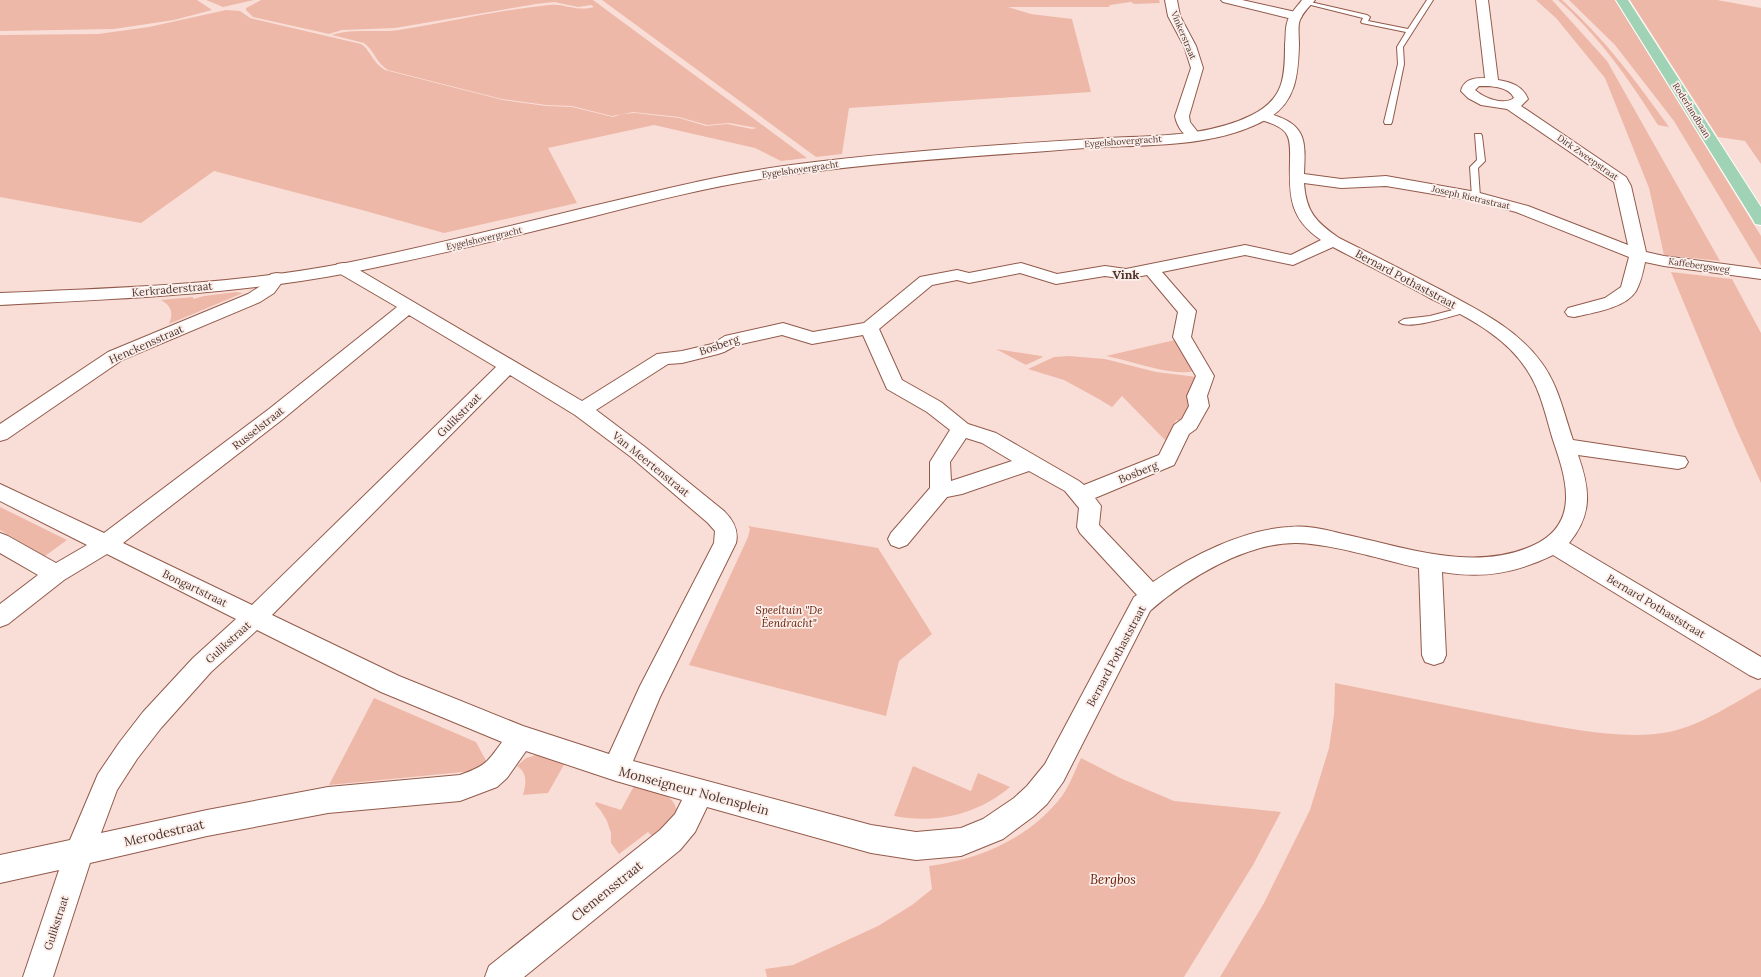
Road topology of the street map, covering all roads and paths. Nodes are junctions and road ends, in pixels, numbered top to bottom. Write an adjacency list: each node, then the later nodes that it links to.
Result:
1 (1172, 0): 13 (street, Vinkerstraat)
2 (1227, 0): 7 (street)
3 (1430, 0): 8 (lane)
4 (1482, 0): 9 (street)
5 (1622, 0): 17 (main road, Roderlandbaan)
6 (1308, 1): 7 (street); 8 (lane)
7 (1296, 16): 11 (street, Eygelshovergracht)
8 (1409, 32): 12 (lane)
9 (1492, 82): 10 (street, Dirk Zweepstraat); 10 (street, Dirk Zweepstraat)
10 (1510, 105): 19 (street, Dirk Zweepstraat)
11 (1263, 116): 13 (street, Eygelshovergracht); 15 (street, Bernard Pothaststraat)
12 (1388, 122)
13 (1193, 135): 20 (street, Eygelshovergracht)
14 (1478, 136): 16 (lane)
15 (1297, 177): 16 (street, Joseph Rietrastraat); 18 (street, Bernard Pothaststraat)
16 (1476, 197): 19 (street, Joseph Rietrastraat)
17 (1761, 220)
18 (1333, 241): 21 (street, Bosberg); 26 (street, Bernard Pothaststraat)
19 (1638, 255): 22 (street, Kaffebergsweg); 27 (street)
20 (343, 268): 23 (street, Kerkraderstraat); 25 (street, Van Meertenstraat)
21 (1151, 269): 29 (street, Bosberg); 39 (street, Bosberg)
22 (1761, 274)
23 (277, 278): 24 (street, Kerkraderstraat); 33 (street, Henckensstraat)
24 (0, 299)
25 (407, 308): 30 (street, Van Meertenstraat); 42 (street, Russelstraat)
26 (1464, 310): 28 (lane); 34 (street, Bernard Pothaststraat)
27 (1574, 312)
28 (1404, 322)
29 (868, 328): 31 (street, Bosberg); 32 (street)
30 (507, 367): 31 (street, Van Meertenstraat); 48 (street, Gulikstraat)
31 (582, 410): 53 (street, Van Meertenstraat)
32 (961, 429): 35 (street); 37 (street)
33 (0, 434)
34 (1565, 446): 36 (street); 43 (street, Bernard Pothaststraat)
35 (1031, 462): 37 (street); 39 (street)
36 (1678, 462)
37 (941, 490): 40 (street)
38 (0, 492): 42 (street, Bongartstraat)
39 (1080, 495): 46 (street)
40 (899, 539)
41 (0, 542): 45 (street)
42 (106, 544): 45 (street, Russelstraat); 48 (street, Bongartstraat)
43 (1554, 544): 44 (street, Bernard Pothaststraat); 50 (street, Bernard Pothaststraat)
44 (1430, 561): 46 (street, Bernard Pothaststraat); 49 (street)
45 (56, 574): 47 (street, Russelstraat)
46 (1151, 595): 55 (street, Bernard Pothaststraat)
47 (0, 617)
48 (255, 617): 51 (street, Bongartstraat); 56 (street, Gulikstraat)
49 (1434, 656)
50 (1758, 668)
51 (390, 684): 52 (street, Monseigneur Nolensplein)
52 (520, 737): 53 (street, Monseigneur Nolensplein); 56 (street, Merodestraat)
53 (616, 769): 54 (street, Monseigneur Nolensplein)
54 (700, 793): 55 (street, Monseigneur Nolensplein); 59 (street, Clemensstraat)
55 (871, 839)
56 (79, 852): 57 (street, Merodestraat); 58 (street, Gulikstraat)
57 (0, 869)
58 (38, 977)
59 (500, 977)

